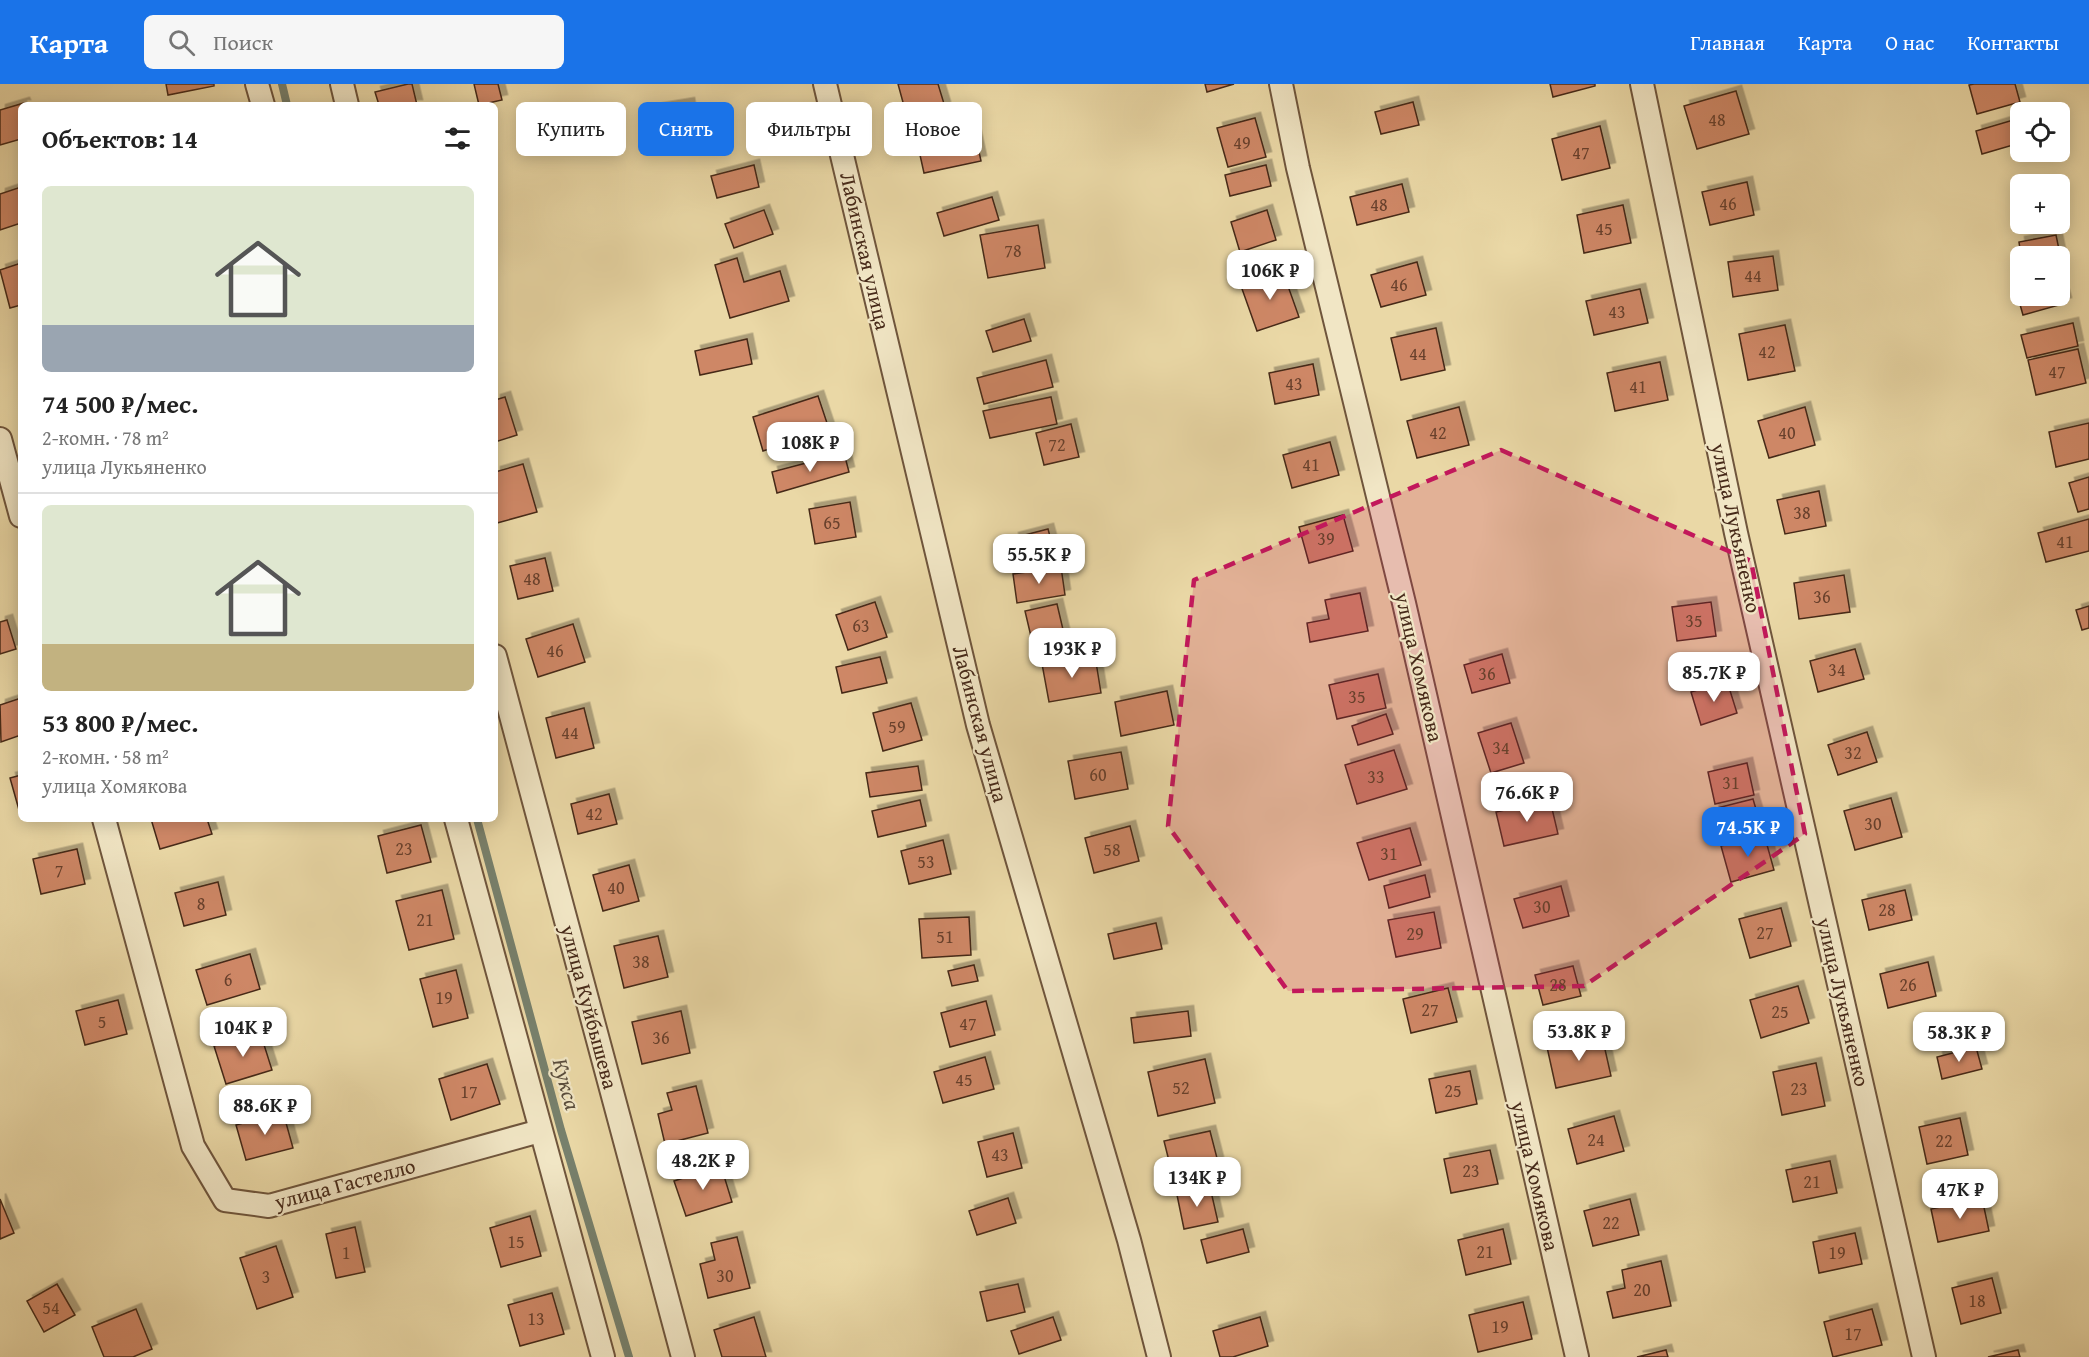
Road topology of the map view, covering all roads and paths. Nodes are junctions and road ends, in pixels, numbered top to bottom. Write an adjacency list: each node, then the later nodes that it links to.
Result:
1 (257, 84): 6 (street)
2 (342, 84): 7 (street)
3 (825, 84): 16 (street, Лабинская улица)
4 (1281, 84): 17 (street, улица Хомякова)
5 (1642, 84): 18 (street, улица Лукьяненко)
6 (262, 102)
7 (346, 102)
8 (0, 439): 9 (street)
9 (18, 505)
10 (498, 667): 15 (street, улица Куйбышева)
11 (105, 822): 13 (street, улица Гастелло)
12 (457, 822): 13 (street)
13 (540, 1131): 14 (street)
14 (603, 1357)
15 (683, 1357)
16 (1159, 1357)
17 (1577, 1357)
18 (1924, 1357)

